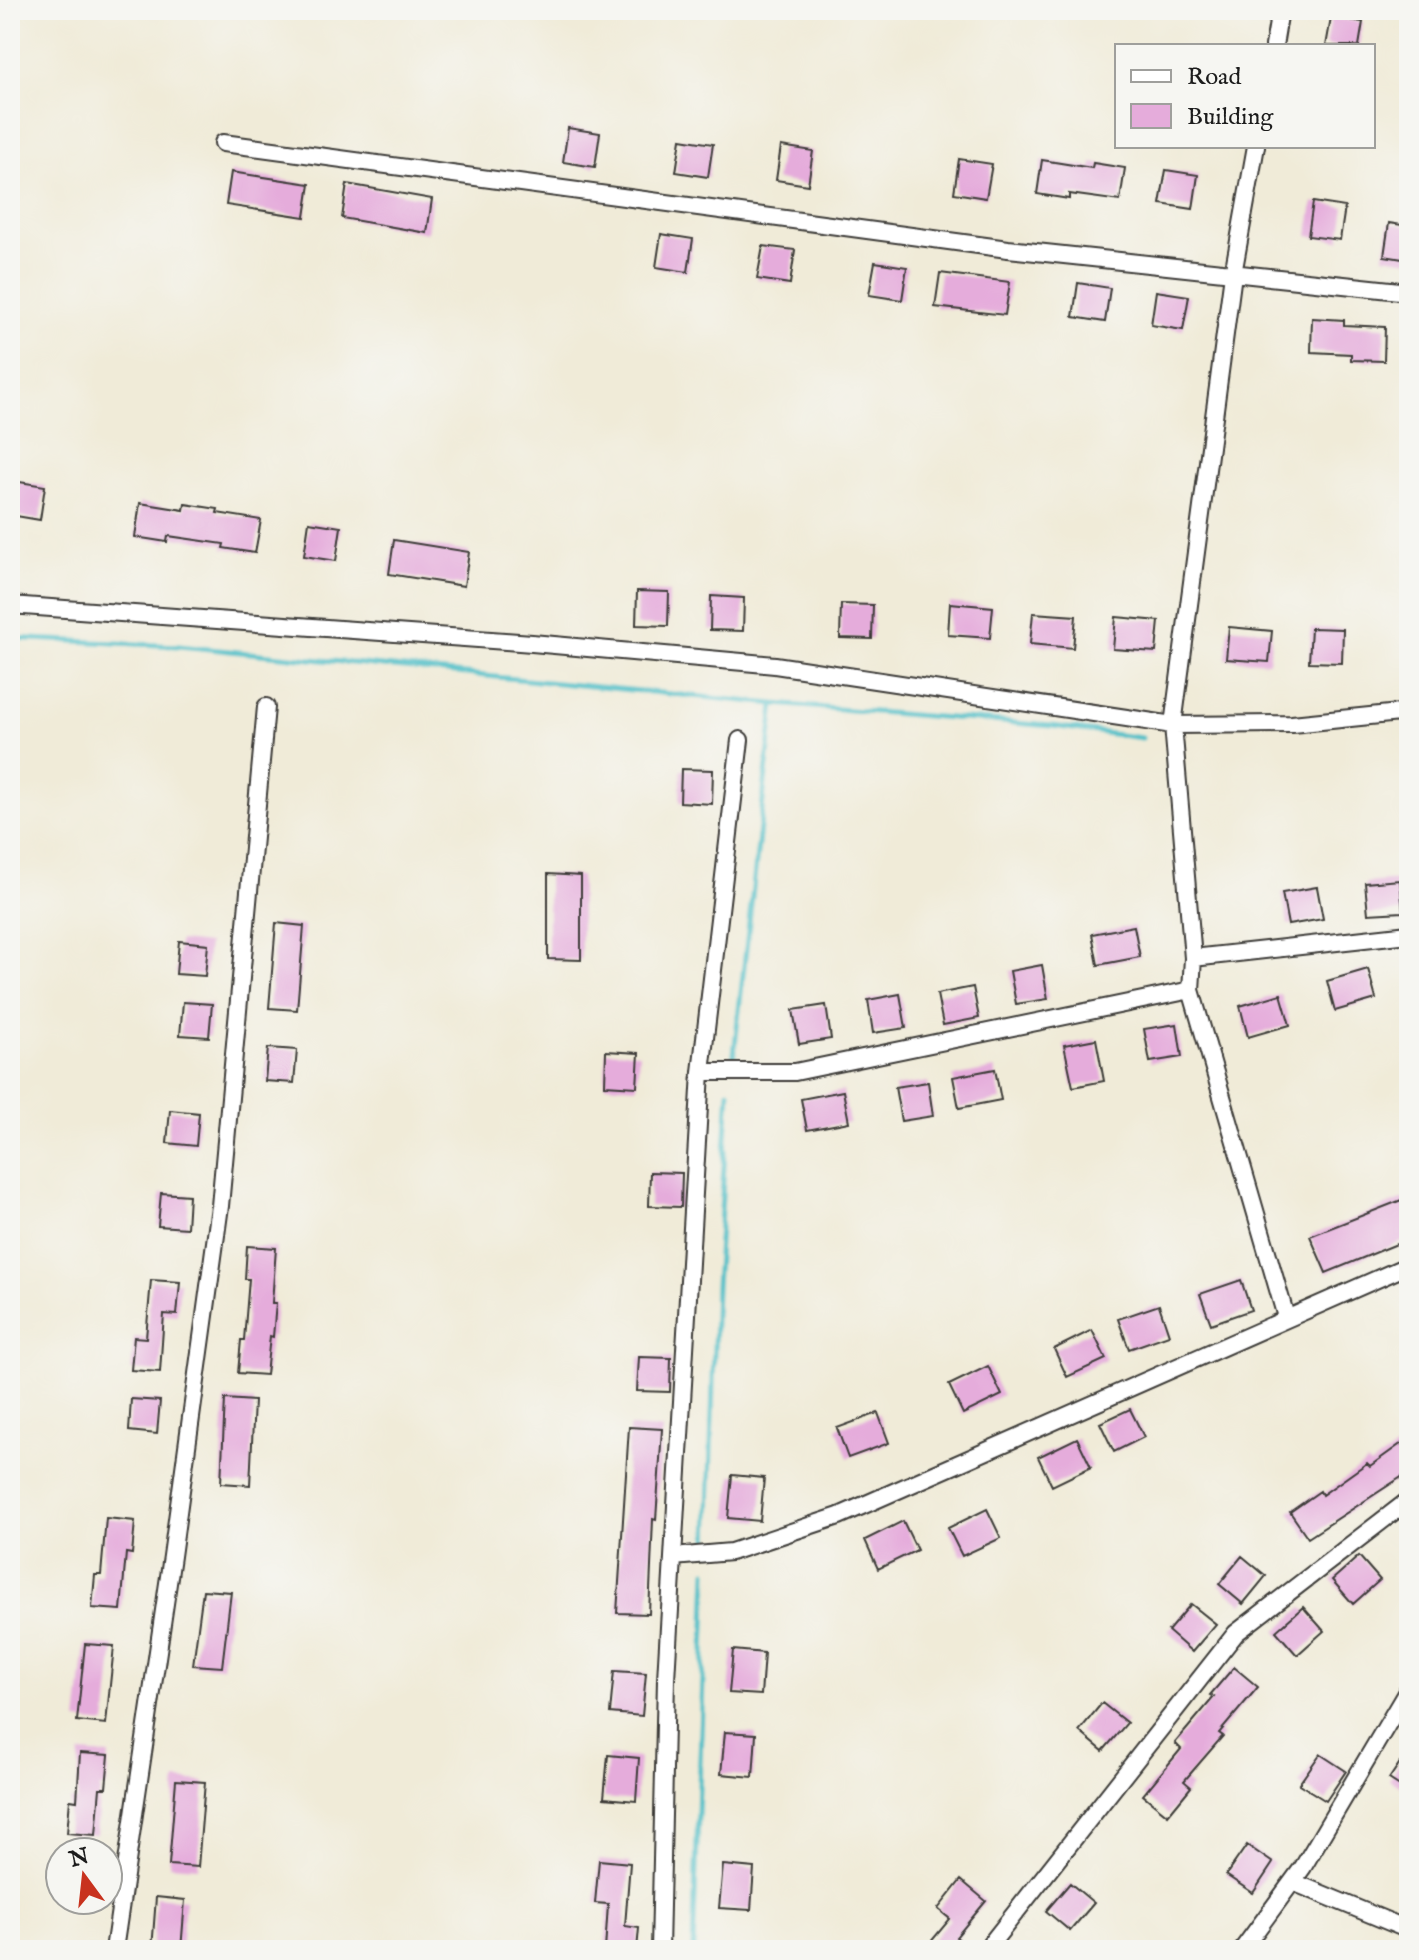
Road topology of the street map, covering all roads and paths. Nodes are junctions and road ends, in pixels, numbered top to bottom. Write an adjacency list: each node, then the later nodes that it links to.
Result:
1 (1280, 10): 2 (street)
2 (1274, 44)
3 (223, 143): 5 (street)
4 (1256, 148): 5 (street)
5 (1233, 274): 6 (street); 10 (street)
6 (1409, 292)
7 (10, 605): 10 (street)
8 (266, 707): 23 (street)
9 (1409, 712): 10 (street)
10 (1173, 725): 13 (street)
11 (740, 740): 15 (street)
12 (1409, 934): 13 (street)
13 (1193, 958): 14 (street)
14 (1191, 990): 15 (street); 17 (street)
15 (701, 1072): 19 (street)
16 (1409, 1265): 17 (street)
17 (1286, 1317): 19 (street)
18 (1409, 1500): 25 (street)
19 (673, 1557): 24 (street)
20 (1409, 1688): 21 (street)
21 (1293, 1882): 22 (street); 26 (street)
22 (1409, 1930)
23 (114, 1950)
24 (660, 1950)
25 (986, 1950)
26 (1242, 1950)

